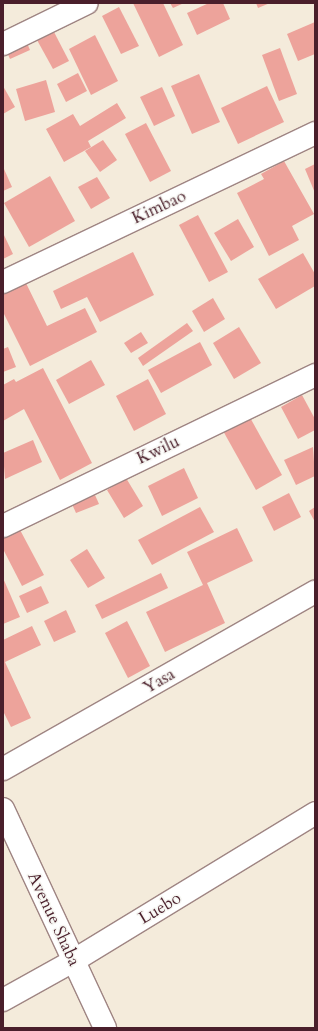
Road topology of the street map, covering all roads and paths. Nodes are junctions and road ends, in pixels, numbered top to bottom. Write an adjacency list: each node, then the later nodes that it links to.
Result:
1 (88, 3): 2 (street)
2 (3, 44)
3 (315, 133): 4 (street, Kimbao)
4 (3, 282)
5 (315, 375): 6 (street, Kwilu)
6 (3, 526)
7 (315, 592): 8 (street, Yasa)
8 (3, 769)
9 (3, 809): 11 (street, Avenue Shaba)
10 (315, 813): 11 (street, Luebo)
11 (73, 961): 12 (street, Luebo); 13 (street, Avenue Shaba)
12 (3, 1000)
13 (105, 1028)

